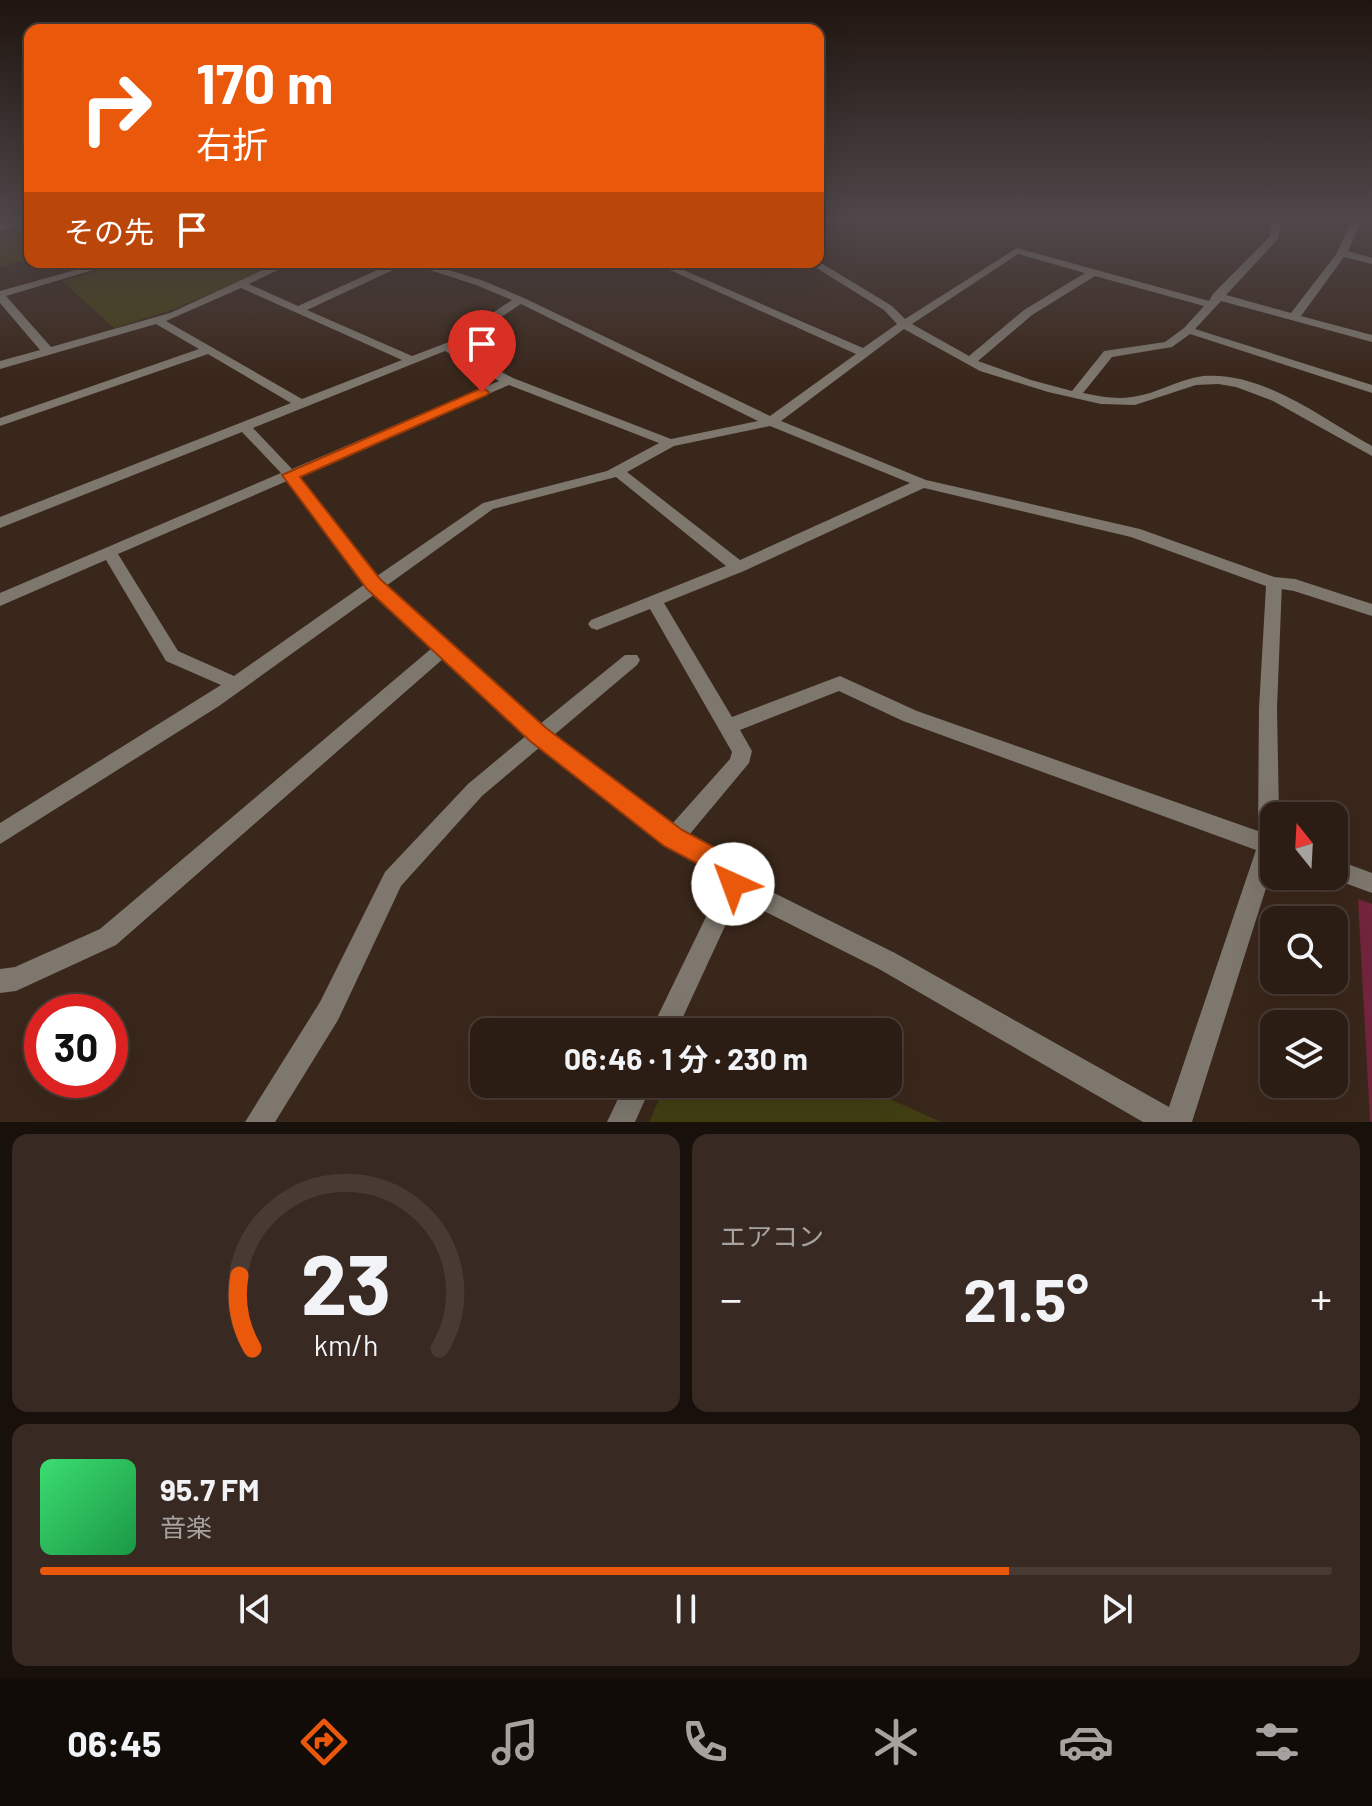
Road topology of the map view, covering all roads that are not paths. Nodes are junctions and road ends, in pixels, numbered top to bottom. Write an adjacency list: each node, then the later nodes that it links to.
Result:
1 (75, 273): 13 (street)
2 (264, 273): 12 (street)
3 (378, 273): 16 (street)
4 (449, 273): 14 (street)
5 (683, 273): 25 (street)
6 (831, 273): 19 (street)
7 (982, 273): 19 (street)
8 (1093, 273): 27 (street)
9 (1095, 273): 15 (street)
10 (1239, 273): 15 (street)
11 (1327, 273): 17 (street)
12 (240, 284): 16 (street); 18 (street)
13 (0, 295): 24 (street)
14 (520, 300): 22 (street); 34 (street)
15 (1213, 300): 17 (street); 20 (street)
16 (298, 310): 26 (street)
17 (1294, 317): 21 (street)
18 (157, 320): 23 (street); 24 (street)
19 (904, 324): 25 (street); 27 (street)
20 (1188, 330): 30 (street); 31 (street)
21 (1372, 339)
22 (446, 347): 26 (street); 29 (street)
23 (209, 350): 32 (street); 33 (street)
24 (48, 351): 28 (street)
25 (866, 354): 34 (street)
26 (412, 360): 32 (street)
27 (970, 362): 31 (street)
28 (0, 365)
29 (509, 381): 36 (street); 39 (street)
30 (1372, 389)
31 (1075, 395): 37 (street)
32 (301, 404): 35 (street)
33 (0, 422)
34 (771, 422): 36 (street); 40 (street)
35 (244, 426): 39 (street); 41 (street)
36 (670, 443): 38 (street)
37 (1372, 452)
38 (617, 471): 43 (street); 45 (street)
39 (290, 475): 42 (street); 45 (street)
40 (922, 483): 43 (street); 44 (street)
41 (0, 523)
42 (110, 553): 46 (street); 52 (street)
43 (738, 567): 47 (street)
44 (1274, 583): 48 (street); 55 (street)
45 (374, 584): 50 (street); 52 (street)
46 (0, 600)
47 (654, 601): 49 (street); 53 (street)
48 (1372, 610)
49 (597, 624)
50 (444, 648): 54 (street); 63 (street)
51 (631, 660): 54 (street)
52 (236, 684): 56 (street)
53 (726, 727): 57 (street); 58 (street)
54 (538, 734): 57 (street); 66 (street)
55 (1271, 802)
56 (0, 834)
57 (673, 838): 62 (street)
58 (1260, 842)
59 (1348, 874): 61 (street)
60 (1260, 881): 69 (street)
61 (1372, 883)
62 (733, 884): 64 (street); 68 (street)
63 (0, 981)
64 (670, 1018)
65 (632, 1098): 67 (street)
66 (259, 1122)
67 (621, 1122)
68 (1169, 1122)
69 (1178, 1122)

